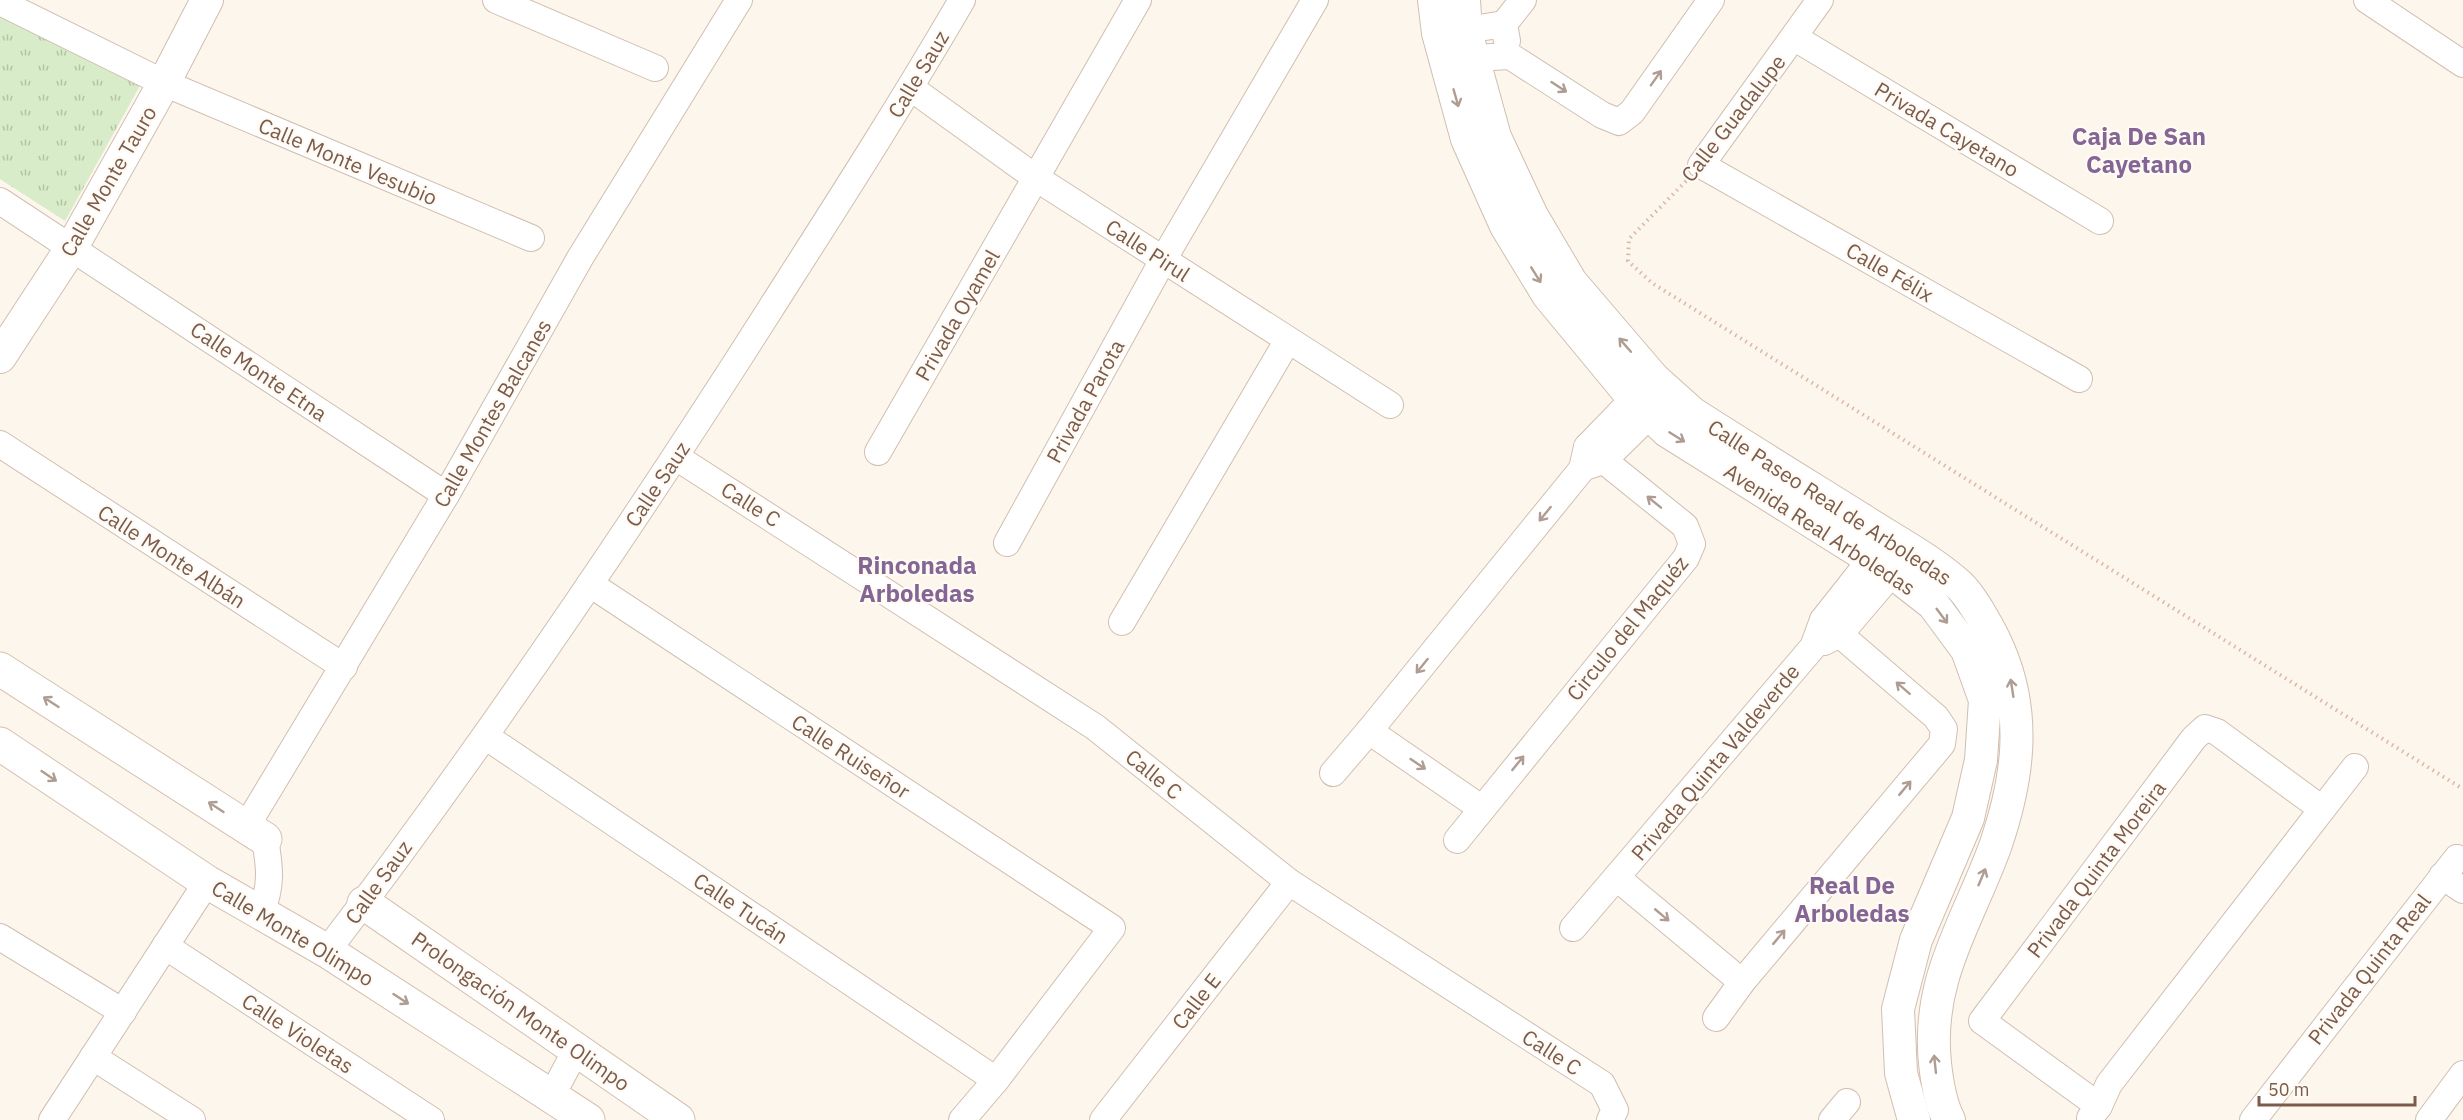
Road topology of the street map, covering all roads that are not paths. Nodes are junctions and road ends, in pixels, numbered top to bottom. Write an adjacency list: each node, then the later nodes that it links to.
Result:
1 (207, 0): 20 (street, Calle Monte Tauro)
2 (496, 0): 19 (street)
3 (739, 0): 38 (street, Calle Montes Balcanes)
4 (962, 0): 21 (street, Calle Sauz)
5 (1138, 0): 23 (street, Privada Oyamel)
6 (1315, 0): 28 (street, Privada Parota)
7 (1434, 0): 16 (street, Avenida Real Arboledas)
8 (1464, 0): 16 (street)
9 (1523, 0): 14 (street)
10 (1711, 0): 17 (street, one-way to 10)
11 (1820, 0): 15 (street, Calle Guadalupe)
12 (2367, 0): 18 (street)
13 (0, 2): 20 (street, Calle Monte Vesubio)
14 (1504, 24): 16 (street); 17 (street)
15 (1795, 38): 22 (street, Calle Guadalupe); 25 (street, Privada Cayetano)
16 (1455, 45): 17 (street); 32 (street, Avenida Real Arboledas)
17 (1510, 56)
18 (2463, 64)
19 (655, 68)
20 (164, 83): 26 (street, Calle Monte Vesubio); 27 (street, Calle Monte Tauro)
21 (911, 88): 23 (street, Calle Pirul); 36 (street, Calle Sauz)
22 (1701, 165): 31 (street, Calle Félix)
23 (1036, 178): 28 (street, Calle Pirul); 35 (street, Privada Oyamel)
24 (0, 201): 27 (street, Calle Monte Etna)
25 (2100, 221)
26 (531, 238)
27 (72, 247): 30 (street, Calle Monte Tauro); 38 (street, Calle Monte Etna)
28 (1163, 260): 29 (street, Calle Pirul); 39 (street, Privada Parota)
29 (1288, 340): 33 (street, Calle Pirul); 42 (street)
30 (0, 357)
31 (2079, 379)
32 (1652, 397): 37 (street); 40 (street, Avenida Real Arboledas)
33 (1390, 405)
34 (0, 444): 44 (street, Calle Monte Albán)
35 (878, 452)
36 (676, 457): 41 (street, Calle Sauz); 57 (street, Calle C)
37 (1591, 459): 46 (street, one-way to 46); 51 (street, Circulo del Maquéz, one-way to 37)
38 (446, 495): 44 (street, Calle Montes Balcanes)
39 (1007, 543)
40 (1891, 554): 43 (street, Privada Quinta Valdeverde); 82 (street, Avenida Real Arboledas, one-way to 82); 83 (street, Calle Paseo Real de Arboledas, one-way to 40)
41 (590, 584): 47 (street, Calle Sauz); 71 (street, Calle Ruiseñor)
42 (1122, 622)
43 (1831, 627): 55 (street, Privada Quinta Valdeverde); 65 (street, one-way to 43)
44 (344, 668): 53 (street, Calle Montes Balcanes)
45 (0, 669): 53 (main road, one-way to 45)
46 (1369, 731): 50 (street); 51 (street, one-way to 51)
47 (485, 736): 59 (street, Calle Sauz); 71 (street, Calle Tucán)
48 (0, 744): 56 (main road, Calle Monte Olimpo, one-way to 56)
49 (2355, 767): 52 (street)
50 (1333, 772)
51 (1481, 808): 54 (street, Circulo del Maquéz)
52 (2322, 809): 73 (street); 73 (street, Privada Quinta Moreira)
53 (256, 833): 60 (street)
54 (1457, 840)
55 (1617, 878): 61 (street, Privada Quinta Valdeverde); 65 (street, Privada Quinta Valdeverde, one-way to 65)
56 (207, 882): 60 (main road, Calle Monte Olimpo); 63 (street)
57 (1290, 882): 74 (street, Calle C); 81 (street, Calle E)
58 (2463, 890): 85 (street, Privada Quinta Real)
59 (364, 903): 64 (street, Calle Sauz); 68 (main road, Prolongación Monte Olimpo)
60 (261, 913): 64 (main road, Calle Monte Olimpo)
61 (1573, 928)
62 (0, 937): 66 (street)
63 (165, 946): 66 (street); 77 (street, Calle Violetas)
64 (327, 951): 72 (main road, Calle Monte Olimpo, one-way to 72)
65 (1742, 982): 67 (street)
66 (123, 1012): 69 (street)
67 (1716, 1018)
68 (576, 1050): 72 (street); 79 (main road, Prolongación Monte Olimpo)
69 (93, 1057): 75 (street); 76 (street)
70 (2463, 1074): 86 (street)
71 (996, 1080): 80 (street)
72 (551, 1096): 78 (main road, Calle Monte Olimpo)
73 (2097, 1102): 84 (street)
74 (1613, 1115)
75 (52, 1120)
76 (192, 1120)
77 (431, 1120)
78 (588, 1120)
79 (678, 1120)
80 (963, 1120)
81 (1103, 1120)
82 (1914, 1120)
83 (1949, 1120)
84 (2071, 1120)
85 (2253, 1120)
86 (2429, 1120)

